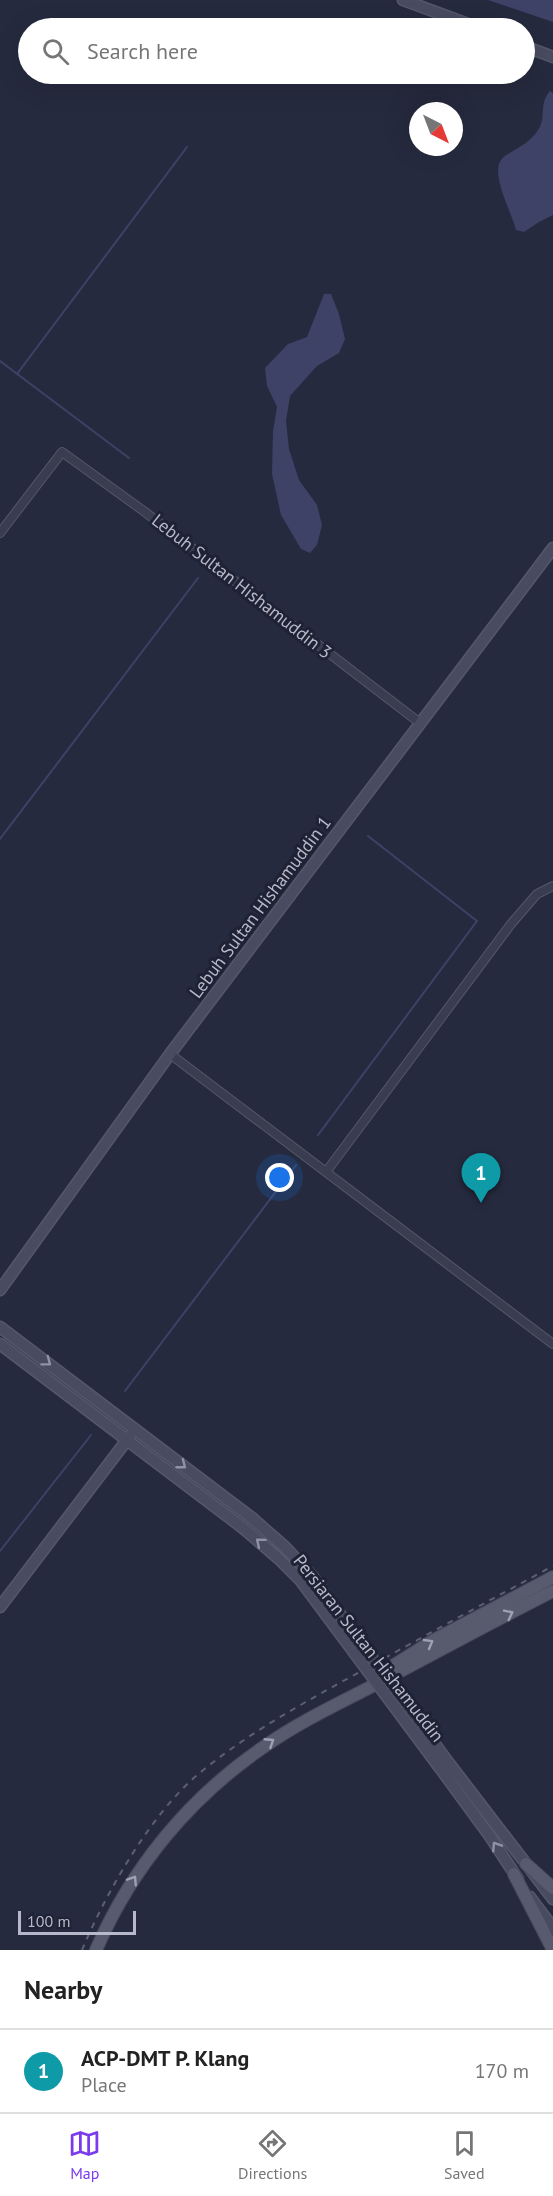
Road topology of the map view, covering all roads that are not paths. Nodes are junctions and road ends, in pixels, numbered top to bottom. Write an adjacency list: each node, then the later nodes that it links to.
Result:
1 (404, 0): 2 (street)
2 (452, 18)
3 (535, 50): 4 (street)
4 (553, 57)
5 (0, 533): 7 (street, Lebuh Sultan Hishamuddin 3)
6 (553, 548): 7 (street, Lebuh Sultan Hishamuddin 1)
7 (420, 723): 9 (street, Lebuh Sultan Hishamuddin 1)
8 (553, 886): 10 (street)
9 (170, 1054): 10 (street); 11 (street, Lebuh Sultan Hishamuddin 1)
10 (326, 1172): 14 (street)
11 (0, 1290)
12 (0, 1327): 15 (street, Persiaran Sultan Hishamuddin, one-way to 15)
13 (0, 1344): 16 (street, Persiaran Sultan Hishamuddin)
14 (553, 1344)
15 (135, 1429): 16 (street); 21 (street, Persiaran Sultan Hishamuddin, one-way to 21, bridge)
16 (127, 1440): 19 (street); 21 (street, Persiaran Sultan Hishamuddin, one-way to 16, bridge)
17 (553, 1577): 20 (main road, one-way to 17)
18 (553, 1591): 20 (main road, one-way to 18)
19 (0, 1607)
20 (309, 1719): 27 (main road, one-way to 20)
21 (444, 1765): 22 (street, Persiaran Sultan Hishamuddin); 23 (street, Persiaran Sultan Hishamuddin, one-way to 21)
22 (526, 1864): 24 (main road); 25 (street, Persiaran Sultan Hishamuddin)
23 (514, 1874): 26 (street, Persiaran Sultan Hishamuddin); 28 (main road)
24 (553, 1888)
25 (553, 1899)
26 (553, 1928)
27 (96, 1950)
28 (553, 1950)

